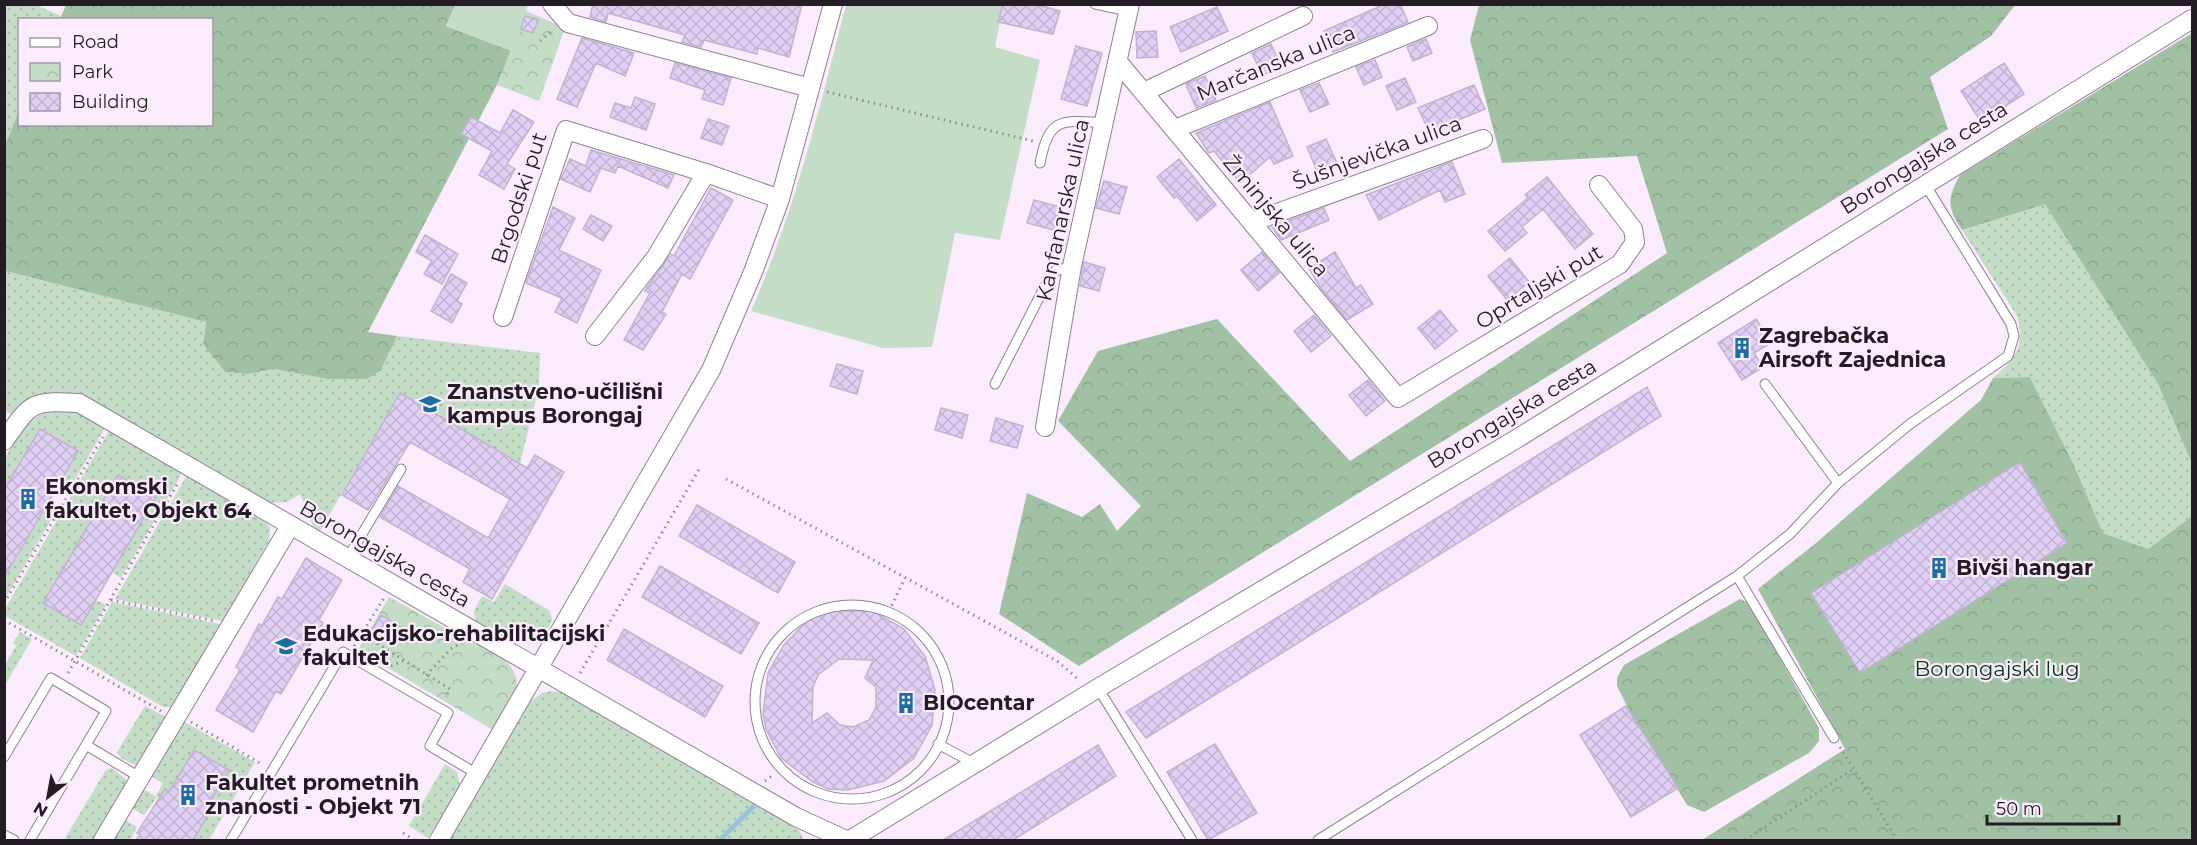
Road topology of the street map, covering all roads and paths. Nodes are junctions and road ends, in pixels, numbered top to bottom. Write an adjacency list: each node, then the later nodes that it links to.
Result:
1 (552, 4): 9 (street)
2 (833, 4): 9 (street)
3 (1095, 4): 4 (lane)
4 (1130, 8): 8 (street, Kanfanarska ulica)
5 (1303, 16): 10 (street)
6 (2193, 19): 17 (street, Borongajska cesta)
7 (1428, 26): 12 (street, Marčanska ulica)
8 (1119, 63): 10 (street, Žminjska ulica); 11 (street, Kanfanarska ulica)
9 (810, 88): 14 (path); 19 (street)
10 (1144, 92): 12 (street, Žminjska ulica)
11 (1104, 123): 14 (lane); 21 (street, Kanfanarska ulica)
12 (1175, 129): 20 (street, Žminjska ulica)
13 (1483, 139): 20 (street, Šušnjevička ulica)
14 (1044, 144): 15 (lane)
15 (1040, 163)
16 (706, 173): 19 (street); 22 (street, Brgodski put); 23 (street)
17 (1925, 184): 34 (lane); 53 (street, Borongajska cesta)
18 (1599, 185): 26 (street, Oprtaljski put)
19 (780, 200): 49 (street)
20 (1252, 222): 26 (street, Žminjska ulica)
21 (1072, 266): 24 (lane); 28 (street, Kanfanarska ulica)
22 (503, 317)
23 (595, 336)
24 (995, 384)
25 (1764, 384): 34 (lane)
26 (1398, 398)
27 (112, 422): 29 (street, Borongajska cesta); 30 (street, Borongajska cesta); 41 (path)
28 (1045, 427)
29 (7, 430)
30 (188, 466): 35 (street, Borongajska cesta); 40 (path)
31 (701, 466): 51 (path)
32 (400, 469): 36 (lane)
33 (726, 480): 38 (path)
34 (1838, 483): 37 (lane)
35 (290, 526): 36 (street, Borongajska cesta); 44 (street)
36 (347, 559): 45 (street, Borongajska cesta)
37 (1737, 576): 56 (lane); 77 (lane)
38 (905, 578): 42 (path); 53 (path)
39 (387, 592): 46 (path)
40 (111, 600): 44 (path); 48 (path)
41 (4, 603)
42 (889, 611): 57 (lane); 57 (lane)
43 (4, 620): 48 (path)
44 (232, 624): 55 (street)
45 (479, 633): 49 (street, Borongajska cesta); 50 (path)
46 (362, 634): 47 (path); 50 (path)
47 (349, 655): 54 (lane); 62 (lane)
48 (75, 660): 52 (path); 55 (path)
49 (538, 666): 63 (street); 75 (street, Borongajska cesta)
50 (426, 675): 54 (path)
51 (577, 678)
52 (61, 685): 58 (lane); 59 (lane)
53 (1094, 691): 60 (street, Borongajska cesta); 76 (lane)
54 (438, 708): 63 (lane)
55 (177, 717): 62 (path); 65 (street)
56 (1834, 738): 61 (path)
57 (938, 744): 60 (lane)
58 (86, 745): 65 (lane); 70 (lane)
59 (4, 757)
60 (972, 766): 75 (street, Borongajska cesta)
61 (1855, 768): 78 (path); 79 (path)
62 (272, 770): 72 (lane)
63 (477, 774): 74 (street)
64 (773, 775): 66 (path)
65 (141, 778): 71 (street)
66 (770, 790)
67 (403, 833): 73 (path)
68 (4, 835): 69 (lane)
69 (14, 840)
70 (30, 840)
71 (103, 840)
72 (231, 840)
73 (414, 840)
74 (439, 840)
75 (848, 840)
76 (1192, 840)
77 (1318, 840)
78 (1745, 840)
79 (1897, 840)

